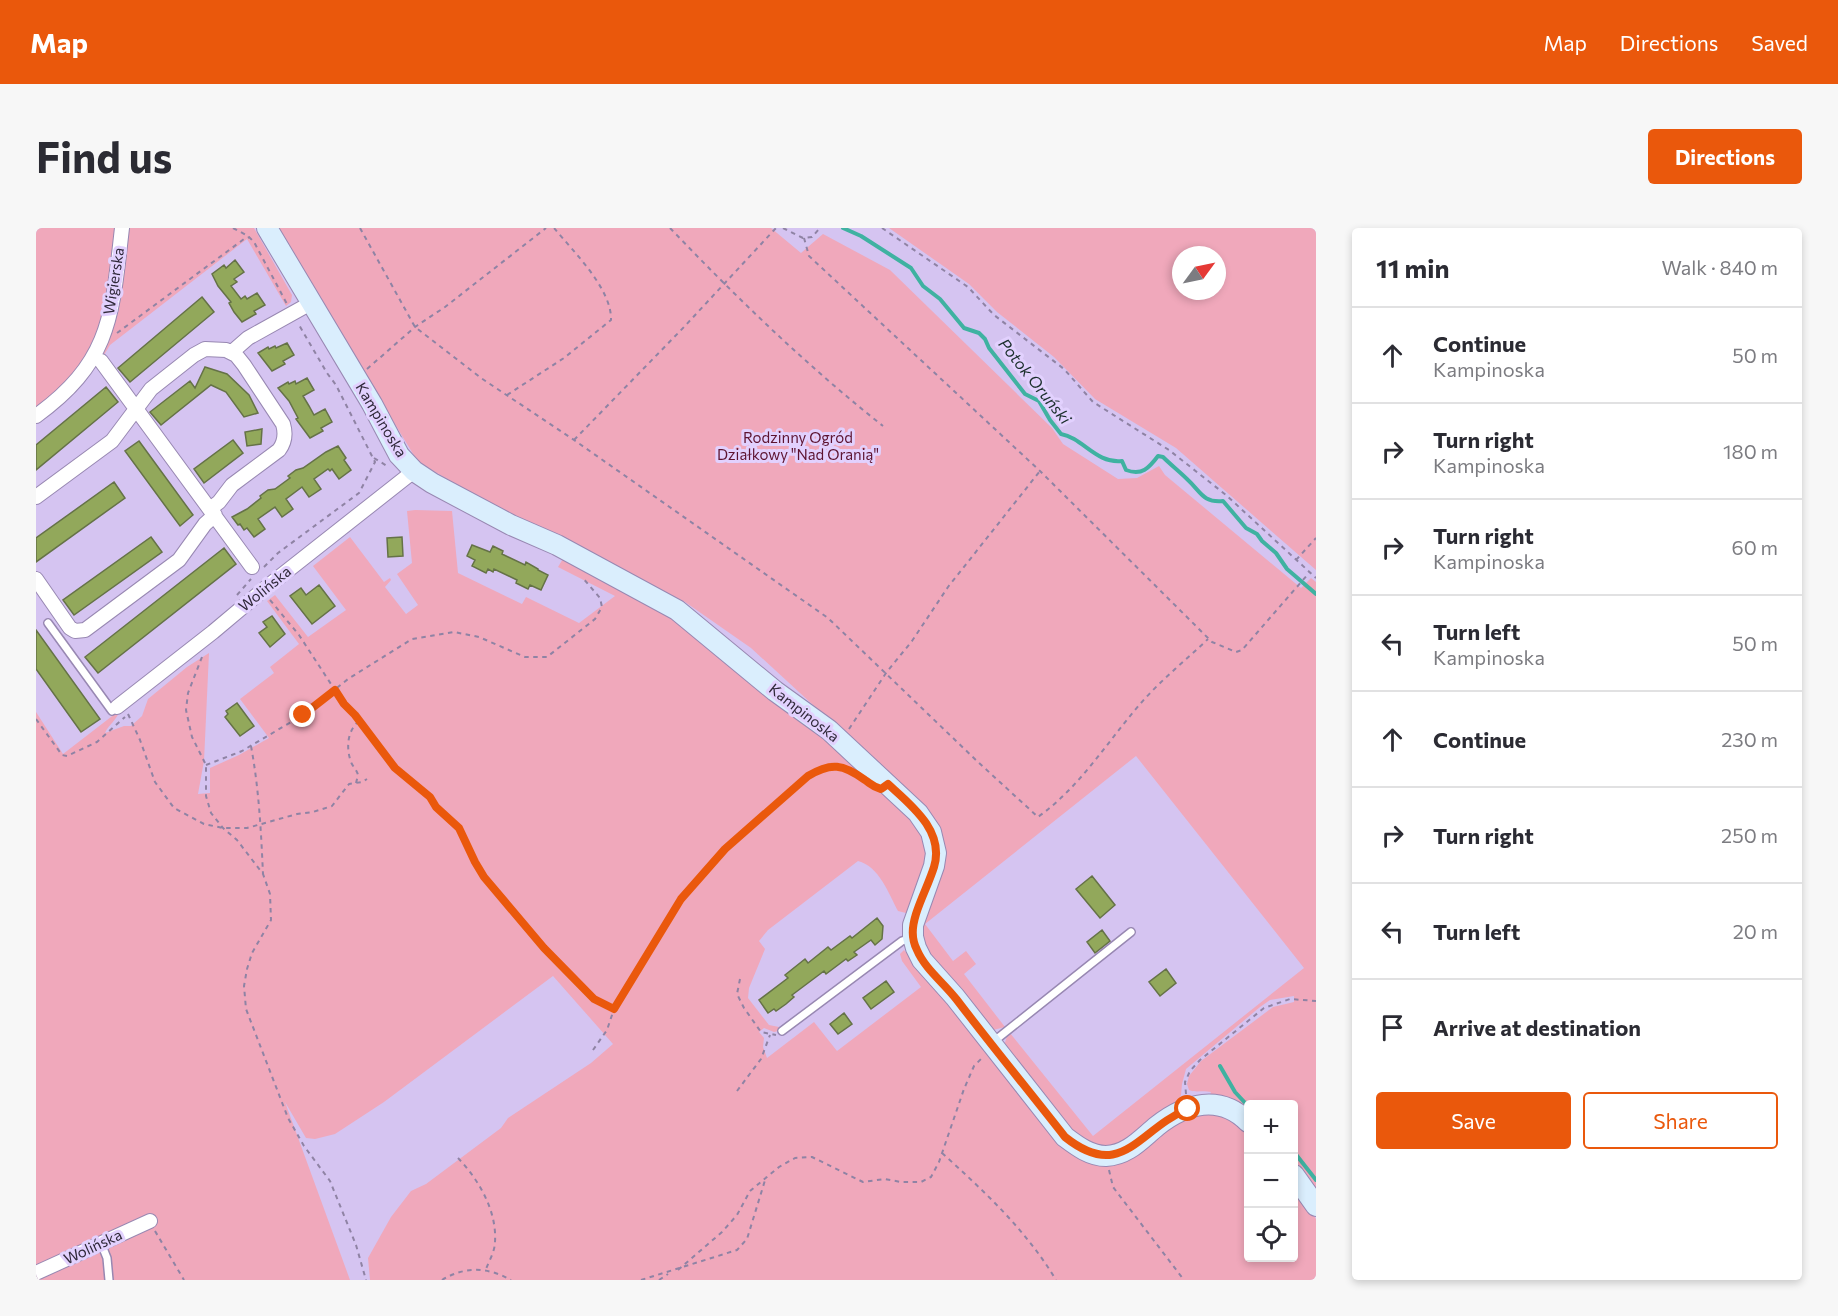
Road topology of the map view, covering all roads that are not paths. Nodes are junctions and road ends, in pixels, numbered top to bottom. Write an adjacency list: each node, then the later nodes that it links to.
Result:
1 (122, 228): 7 (street, Wigierska)
2 (258, 233): 3 (street, Kampinoska)
3 (311, 303): 4 (street); 8 (street, Kampinoska)
4 (232, 352): 6 (street); 10 (street)
5 (101, 361): 6 (street)
6 (137, 408): 9 (street); 10 (street)
7 (36, 416)
8 (414, 471): 14 (street, Wolińska); 16 (street, Kampinoska)
9 (36, 497)
10 (213, 512): 11 (street); 12 (street)
11 (256, 571)
12 (36, 579)
13 (48, 623): 14 (lane)
14 (122, 708)
15 (1131, 932): 18 (lane)
16 (913, 937): 17 (lane); 18 (street)
17 (782, 1031)
18 (993, 1046): 19 (street)
19 (1244, 1119)
20 (1298, 1181): 21 (street)
21 (1316, 1206)
22 (150, 1221): 23 (street, Wolińska)
23 (101, 1243): 24 (street, Wolińska); 25 (lane)
24 (36, 1274)
25 (109, 1280)

